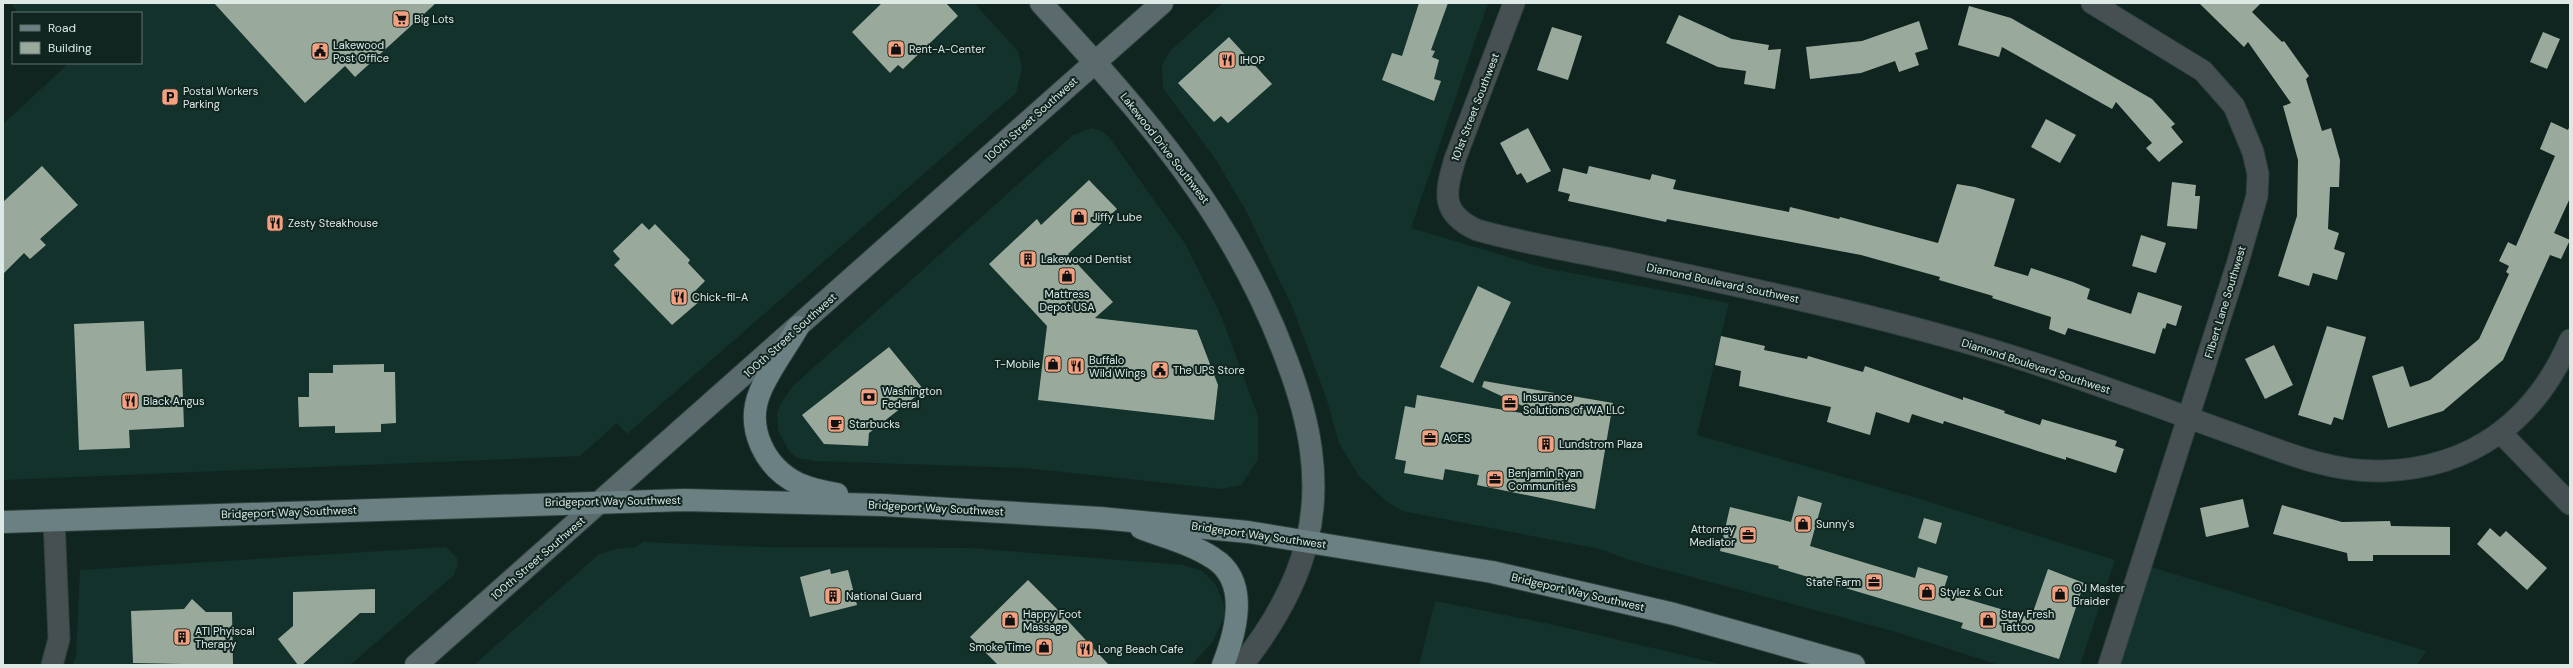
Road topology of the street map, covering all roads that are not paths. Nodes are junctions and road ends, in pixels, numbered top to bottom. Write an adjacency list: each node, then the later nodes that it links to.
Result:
1 (1041, 3): 5 (main road, Lakewood Drive Southwest)
2 (1162, 3): 5 (main road, 100th Street Southwest)
3 (1514, 3): 6 (street, 101st Street Southwest)
4 (2092, 3): 9 (street, Filbert Lane Southwest)
5 (1095, 62): 7 (main road, 100th Street Southwest); 17 (main road, Lakewood Drive Southwest)
6 (1452, 211): 9 (street, Diamond Boulevard Southwest)
7 (798, 327): 11 (main road, 100th Street Southwest); 12 (main road)
8 (2570, 340): 10 (street, Diamond Boulevard Southwest)
9 (2189, 418): 10 (street, Diamond Boulevard Southwest); 23 (street, Filbert Lane Southwest)
10 (2501, 433): 13 (street)
11 (603, 501): 12 (main road, Bridgeport Way Southwest); 14 (main road, Bridgeport Way Southwest); 19 (main road, 100th Street Southwest)
12 (883, 504): 15 (main road, Bridgeport Way Southwest)
13 (2570, 504)
14 (54, 520): 16 (main road, Bridgeport Way Southwest); 18 (street)
15 (1120, 520): 17 (main road, Bridgeport Way Southwest); 20 (main road)
16 (3, 522)
17 (1307, 541): 21 (street); 22 (main road, Bridgeport Way Southwest)
18 (52, 665)
19 (416, 665)
20 (1223, 665)
21 (1242, 665)
22 (1854, 665)
23 (2109, 665)

